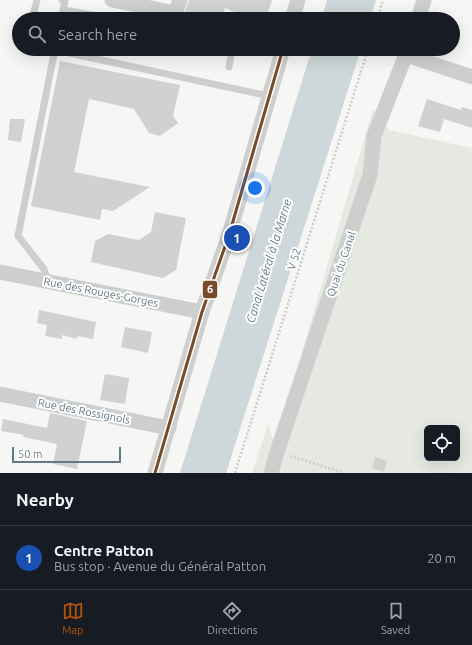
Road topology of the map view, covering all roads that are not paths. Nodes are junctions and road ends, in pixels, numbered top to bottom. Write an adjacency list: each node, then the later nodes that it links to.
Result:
1 (36, 0): 8 (lane)
2 (62, 0): 7 (lane)
3 (112, 0): 10 (street)
4 (180, 0): 11 (street)
5 (298, 0): 12 (street)
6 (424, 0): 13 (street)
7 (63, 10): 9 (lane)
8 (33, 12)
9 (75, 12)
10 (170, 12)
11 (175, 12)
12 (294, 12)
13 (420, 12)
14 (54, 56): 24 (lane)
15 (83, 56): 22 (lane)
16 (231, 56): 20 (lane)
17 (281, 56): 22 (street)
18 (405, 56): 29 (street, Quai du Canal)
19 (417, 56): 21 (street)
20 (229, 67)
21 (472, 77)
22 (269, 96): 25 (street)
23 (0, 272): 24 (street, Rue des Rouges-Gorges)
24 (48, 281): 25 (street, Rue des Rouges-Gorges)
25 (202, 312): 27 (street)
26 (0, 394): 27 (street, Rue des Rossignols)
27 (169, 428): 28 (street)
28 (155, 473)
29 (271, 473)

